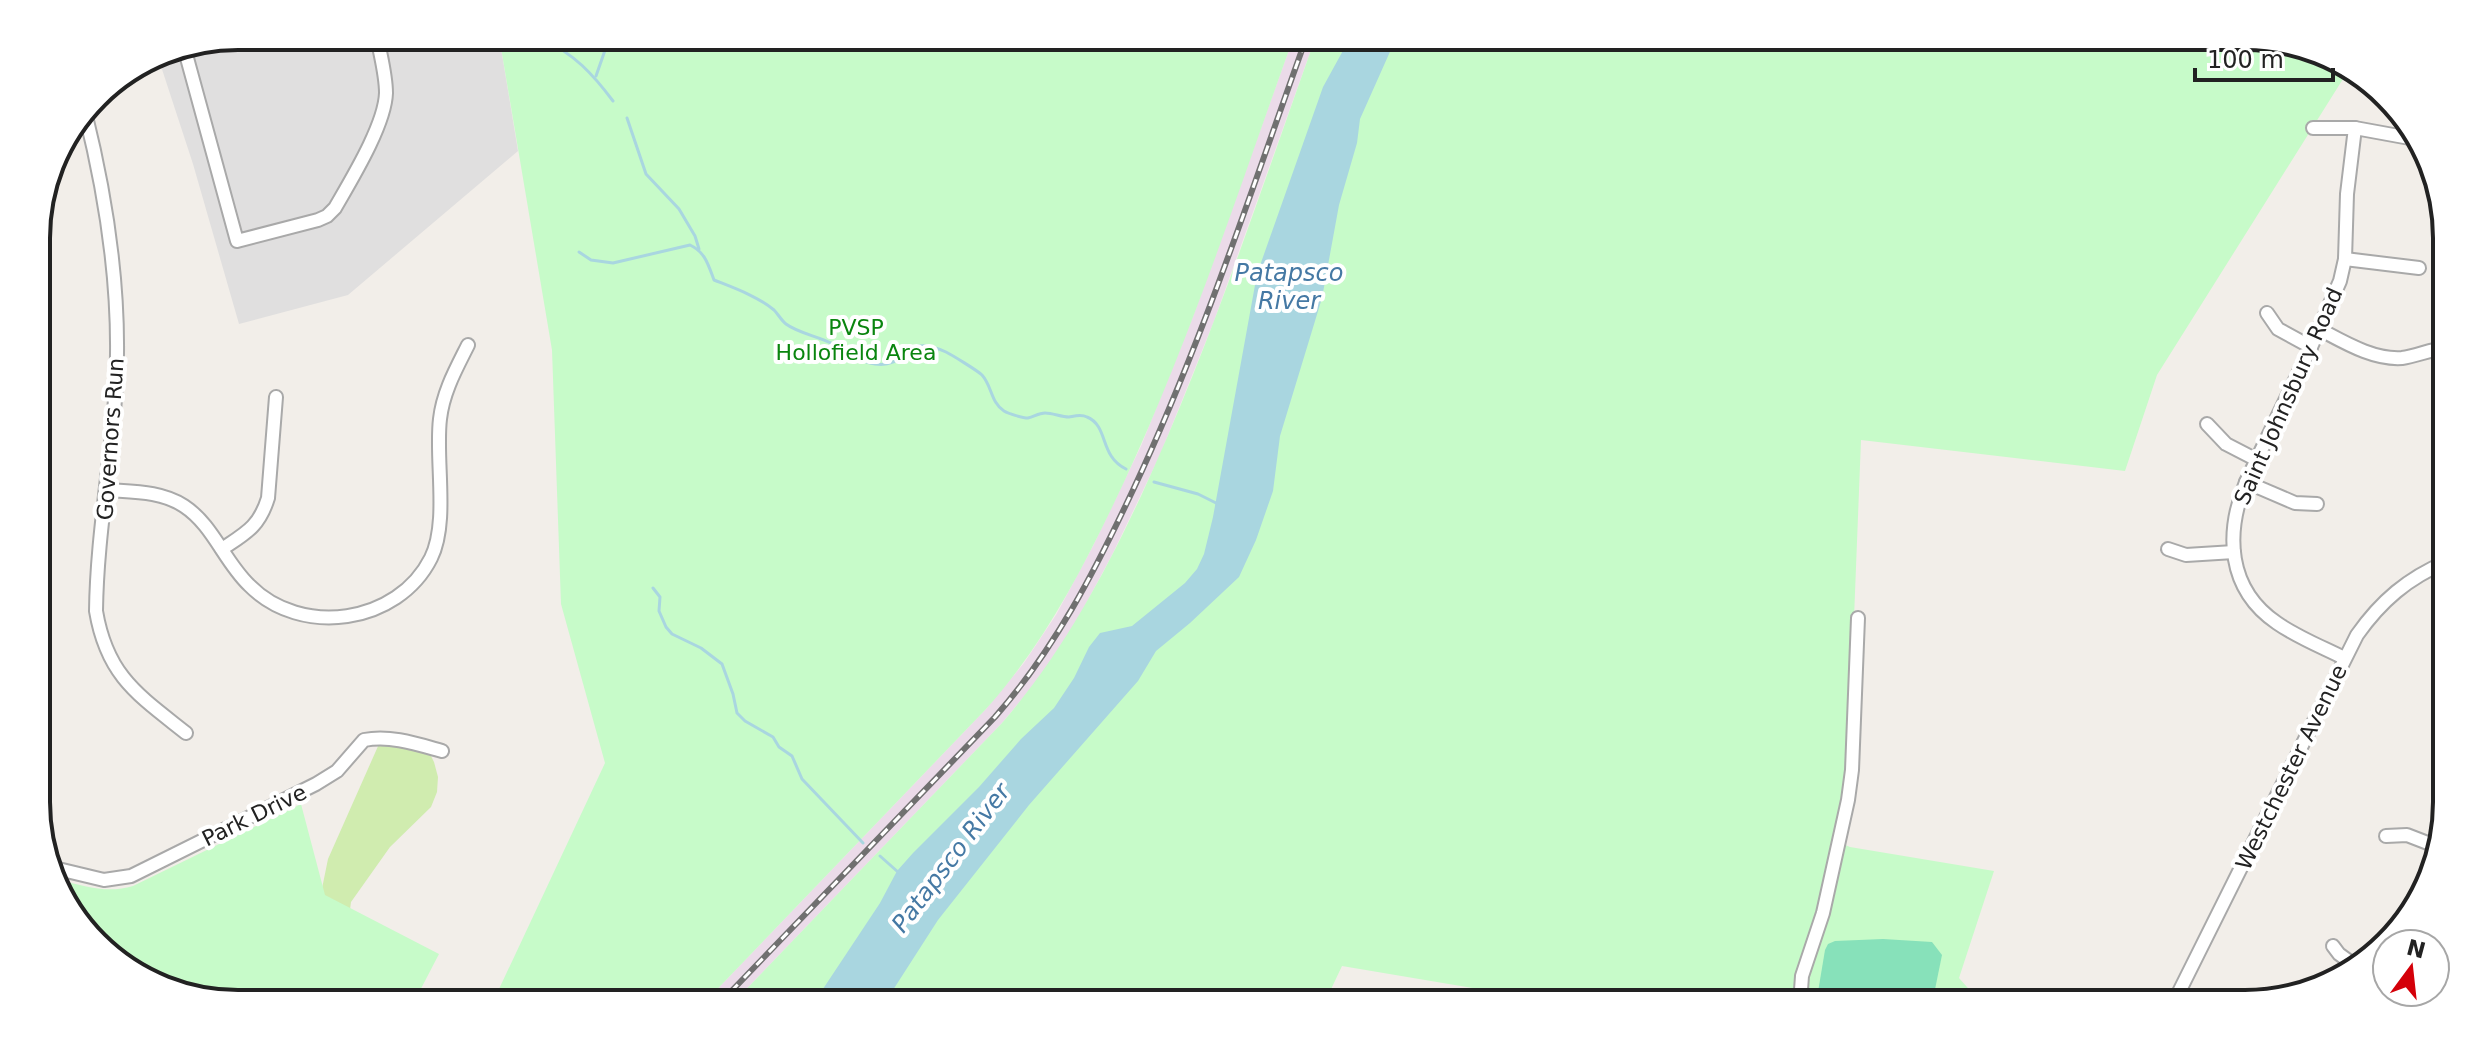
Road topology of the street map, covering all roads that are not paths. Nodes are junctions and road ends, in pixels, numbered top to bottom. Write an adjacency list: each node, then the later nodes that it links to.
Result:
1 (380, 50): 2 (street)
2 (187, 58)
3 (88, 125): 18 (street, Governors Run)
4 (2313, 128): 5 (street)
5 (2355, 128): 6 (street); 7 (street, Saint Johnsbury Road)
6 (2403, 137)
7 (2345, 259): 8 (street); 10 (street, Saint Johnsbury Road)
8 (2419, 268)
9 (2267, 313): 12 (street)
10 (2319, 329): 12 (street, Saint Johnsbury Road); 13 (street)
11 (468, 345): 20 (street)
12 (2311, 347): 16 (street, Saint Johnsbury Road)
13 (2433, 349)
14 (276, 397): 20 (street)
15 (2207, 424): 16 (street)
16 (2257, 460): 17 (street, Saint Johnsbury Road)
17 (2246, 482): 19 (street); 22 (street, Saint Johnsbury Road)
18 (107, 490): 20 (street); 26 (street, Governors Run)
19 (2317, 504)
20 (222, 549)
21 (2168, 549): 22 (street)
22 (2234, 552): 25 (street, Saint Johnsbury Road)
23 (2433, 569): 25 (street, Westchester Avenue)
24 (1858, 618): 33 (street)
25 (2344, 658): 34 (street, Westchester Avenue)
26 (186, 733)
27 (442, 751): 30 (street, Park Drive)
28 (2386, 836): 29 (street)
29 (2428, 843)
30 (63, 870)
31 (2333, 946): 32 (street)
32 (2347, 960)
33 (1801, 990)
34 (2180, 990)

